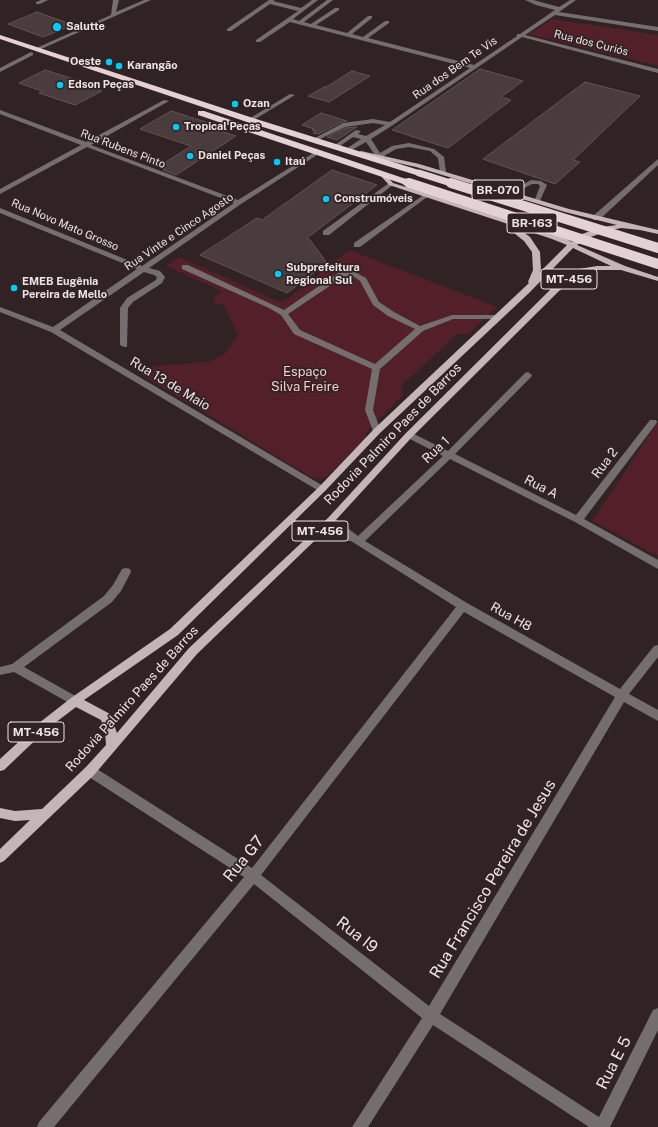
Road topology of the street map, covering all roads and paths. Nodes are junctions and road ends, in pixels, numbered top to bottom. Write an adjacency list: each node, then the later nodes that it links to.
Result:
1 (45, 0): 9 (street)
2 (116, 0): 14 (street)
3 (148, 0): 14 (street)
4 (315, 0): 12 (street)
5 (330, 0): 18 (street)
6 (528, 0): 11 (street)
7 (572, 0): 11 (street, Rua dos Bem Te Vis)
8 (271, 1): 12 (street); 21 (street)
9 (38, 3)
10 (337, 9): 19 (street)
11 (559, 9): 13 (street, Rua dos Bem Te Vis)
12 (302, 10): 16 (street)
13 (553, 13): 20 (street); 23 (street, Rua dos Bem Te Vis)
14 (113, 16): 28 (street)
15 (370, 17): 22 (street)
16 (289, 20): 18 (street); 26 (street)
17 (387, 22): 25 (street)
18 (299, 23): 19 (street)
19 (311, 26): 22 (street)
20 (658, 29)
21 (229, 30)
22 (348, 35): 25 (street)
23 (519, 35): 29 (street, Rua dos Bem Te Vis); 31 (street, Rua dos Curiós)
24 (0, 37): 28 (highway, BR-163)
25 (364, 39): 29 (street)
26 (258, 41)
27 (0, 43): 28 (highway, BR-163)
28 (34, 52): 30 (street); 32 (highway, BR-163); 37 (highway, BR-163)
29 (475, 67): 39 (street, Rua dos Bem Te Vis)
30 (0, 70)
31 (658, 70)
32 (144, 93)
33 (292, 95): 37 (street)
34 (166, 101): 43 (street)
35 (192, 110): 46 (highway, BR-163)
36 (0, 112): 43 (street, Rua Rubens Pinto)
37 (250, 120): 42 (highway, BR-163)
38 (373, 121): 39 (street); 40 (street); 42 (street)
39 (391, 124): 41 (street, Rua dos Bem Te Vis)
40 (353, 135): 41 (street); 44 (street)
41 (368, 139): 45 (street, Rua dos Bem Te Vis); 47 (street)
42 (314, 140): 44 (highway, BR-163)
43 (85, 145): 52 (street); 56 (street, Rua Rubens Pinto)
44 (335, 147): 45 (highway, BR-163)
45 (352, 151): 47 (main road, BR-070); 65 (highway, BR-163, bridge)
46 (317, 153): 50 (highway, BR-163); 56 (street, Rua Vinte e Cinco Agosto)
47 (379, 157): 49 (main road, BR-070); 49 (street)
48 (658, 160): 58 (street)
49 (443, 172): 53 (main road, BR-070)
50 (382, 174): 51 (main road); 66 (highway, BR-163, bridge)
51 (390, 184): 54 (main road, BR-070); 62 (street)
52 (0, 192)
53 (510, 194): 55 (main road, BR-070); 55 (street)
54 (425, 196): 59 (main road, BR-070); 64 (street)
55 (537, 202): 58 (main road, BR-070)
56 (239, 204): 69 (street, Rua Vinte e Cinco Agosto)
57 (0, 210): 69 (street, Rua Novo Mato Grosso)
58 (596, 218): 60 (main road, BR-070)
59 (500, 220): 63 (main road, BR-070); 71 (main road, MT-456)
60 (640, 228): 61 (main road, BR-070); 63 (main road, BR-070)
61 (658, 232)
62 (326, 233)
63 (572, 245): 68 (main road, BR-070); 71 (main road, Rodovia Palmiro Paes de Barros / MT-456)
64 (357, 246)
65 (658, 248)
66 (658, 264)
67 (185, 267): 73 (street)
68 (622, 268): 70 (main road, BR-070); 82 (main road, Rodovia Palmiro Paes de Barros / MT-456)
69 (143, 269): 76 (street, Rua Vinte e Cinco Agosto); 77 (street, Rua Novo Mato Grosso)
70 (658, 279)
71 (526, 291): 74 (main road, Rodovia Palmiro Paes de Barros / MT-456)
72 (0, 309): 76 (street, Rua 13 de Maio)
73 (284, 312): 75 (street); 78 (street)
74 (499, 317): 75 (street); 81 (main road, Rodovia Palmiro Paes de Barros / MT-456)
75 (420, 329): 78 (street)
76 (54, 330): 84 (street, Rua 13 de Maio)
77 (124, 345)
78 (376, 368): 81 (street)
79 (528, 374): 83 (street, Rua 1)
80 (653, 422): 86 (street, Rua 2)
81 (376, 430): 84 (main road, Rodovia Palmiro Paes de Barros / MT-456)
82 (409, 435): 83 (street, Rua A); 85 (main road, Rodovia Palmiro Paes de Barros / MT-456)
83 (449, 455): 86 (street, Rua A); 88 (street, Rua 1)
84 (322, 489): 96 (main road, Rodovia Palmiro Paes de Barros / MT-456)
85 (331, 520): 87 (main road, Rodovia Palmiro Paes de Barros / MT-456); 88 (street, Rua H8)
86 (578, 520): 89 (street, Rua A)
87 (313, 537): 88 (street); 98 (main road, Rodovia Palmiro Paes de Barros / MT-456)
88 (356, 539): 91 (street, Rua H8)
89 (658, 565)
90 (126, 572): 93 (street)
91 (463, 606): 95 (street, Rua H8); 104 (street, Rua G7)
92 (658, 649): 95 (street, Rua Francisco Pereira de Jesus)
93 (15, 667): 94 (street); 96 (street)
94 (0, 671)
95 (622, 695): 97 (street, Rua H8); 106 (street, Rua Francisco Pereira de Jesus)
96 (75, 701): 98 (main road); 99 (main road, Rodovia Palmiro Paes de Barros / MT-456)
97 (658, 716)
98 (112, 747): 100 (main road, Rodovia Palmiro Paes de Barros / MT-456)
99 (0, 766)
100 (90, 771): 102 (main road, Rodovia Palmiro Paes de Barros / MT-456); 104 (street, Rua I9)
101 (0, 812): 102 (main road)
102 (45, 814): 103 (main road, Rodovia Palmiro Paes de Barros / MT-456)
103 (0, 856)
104 (253, 876): 106 (street, Rua I9); 108 (street, Rua G7)
105 (658, 1015): 107 (street, Rua E 5)
106 (431, 1016): 109 (street, Rua Francisco Pereira de Jesus); 110 (street, Rua I9)
107 (655, 1032): 110 (street, Rua E 5)
108 (44, 1127)
109 (359, 1127)
110 (602, 1127)

